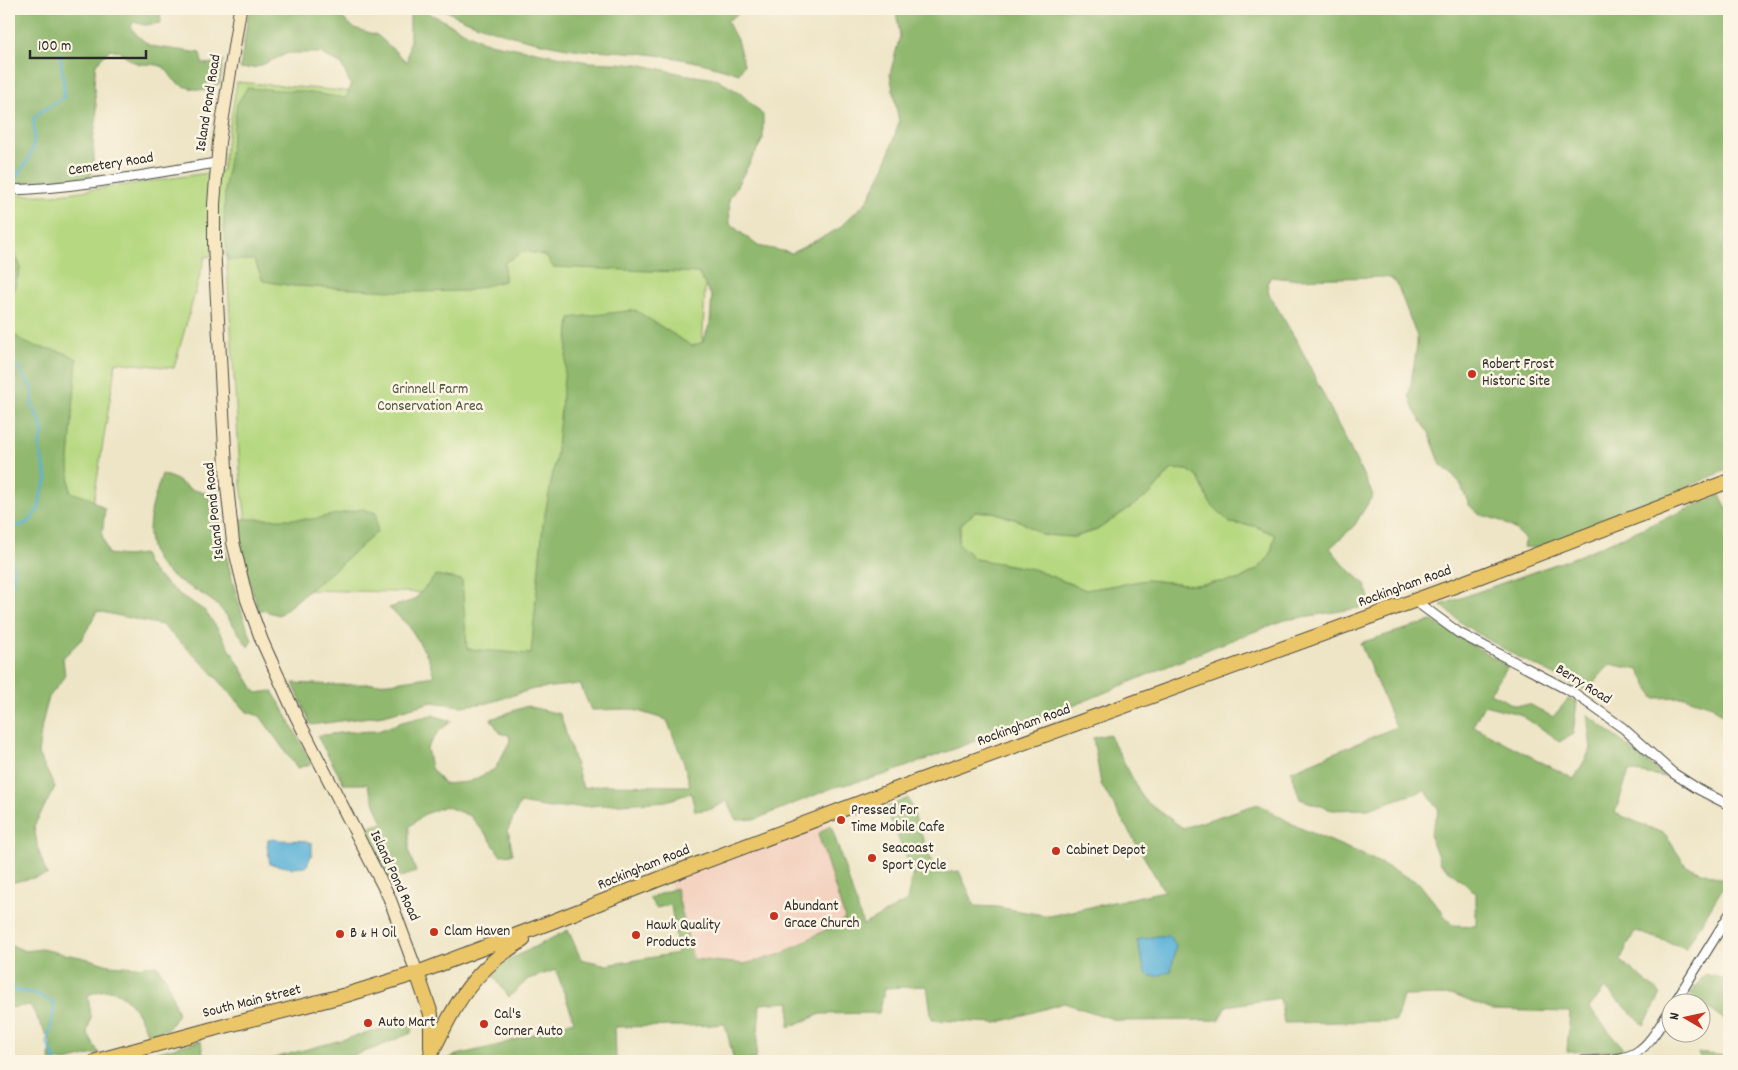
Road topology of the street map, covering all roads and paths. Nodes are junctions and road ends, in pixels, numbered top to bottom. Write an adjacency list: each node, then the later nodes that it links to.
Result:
1 (240, 9): 2 (street, Island Pond Road)
2 (216, 163): 3 (street, Cemetery Road); 9 (street, Island Pond Road)
3 (9, 190)
4 (1729, 481): 5 (main road, Rockingham Road)
5 (1414, 600): 6 (street, Berry Road); 8 (main road, Rockingham Road)
6 (1729, 804)
7 (1729, 915): 10 (street)
8 (551, 922): 9 (main road, Rockingham Road); 12 (main road)
9 (417, 973): 12 (main road); 13 (main road, South Main Street)
10 (1681, 992)
11 (1660, 1025): 14 (street)
12 (430, 1058)
13 (96, 1061)
14 (1581, 1061)

